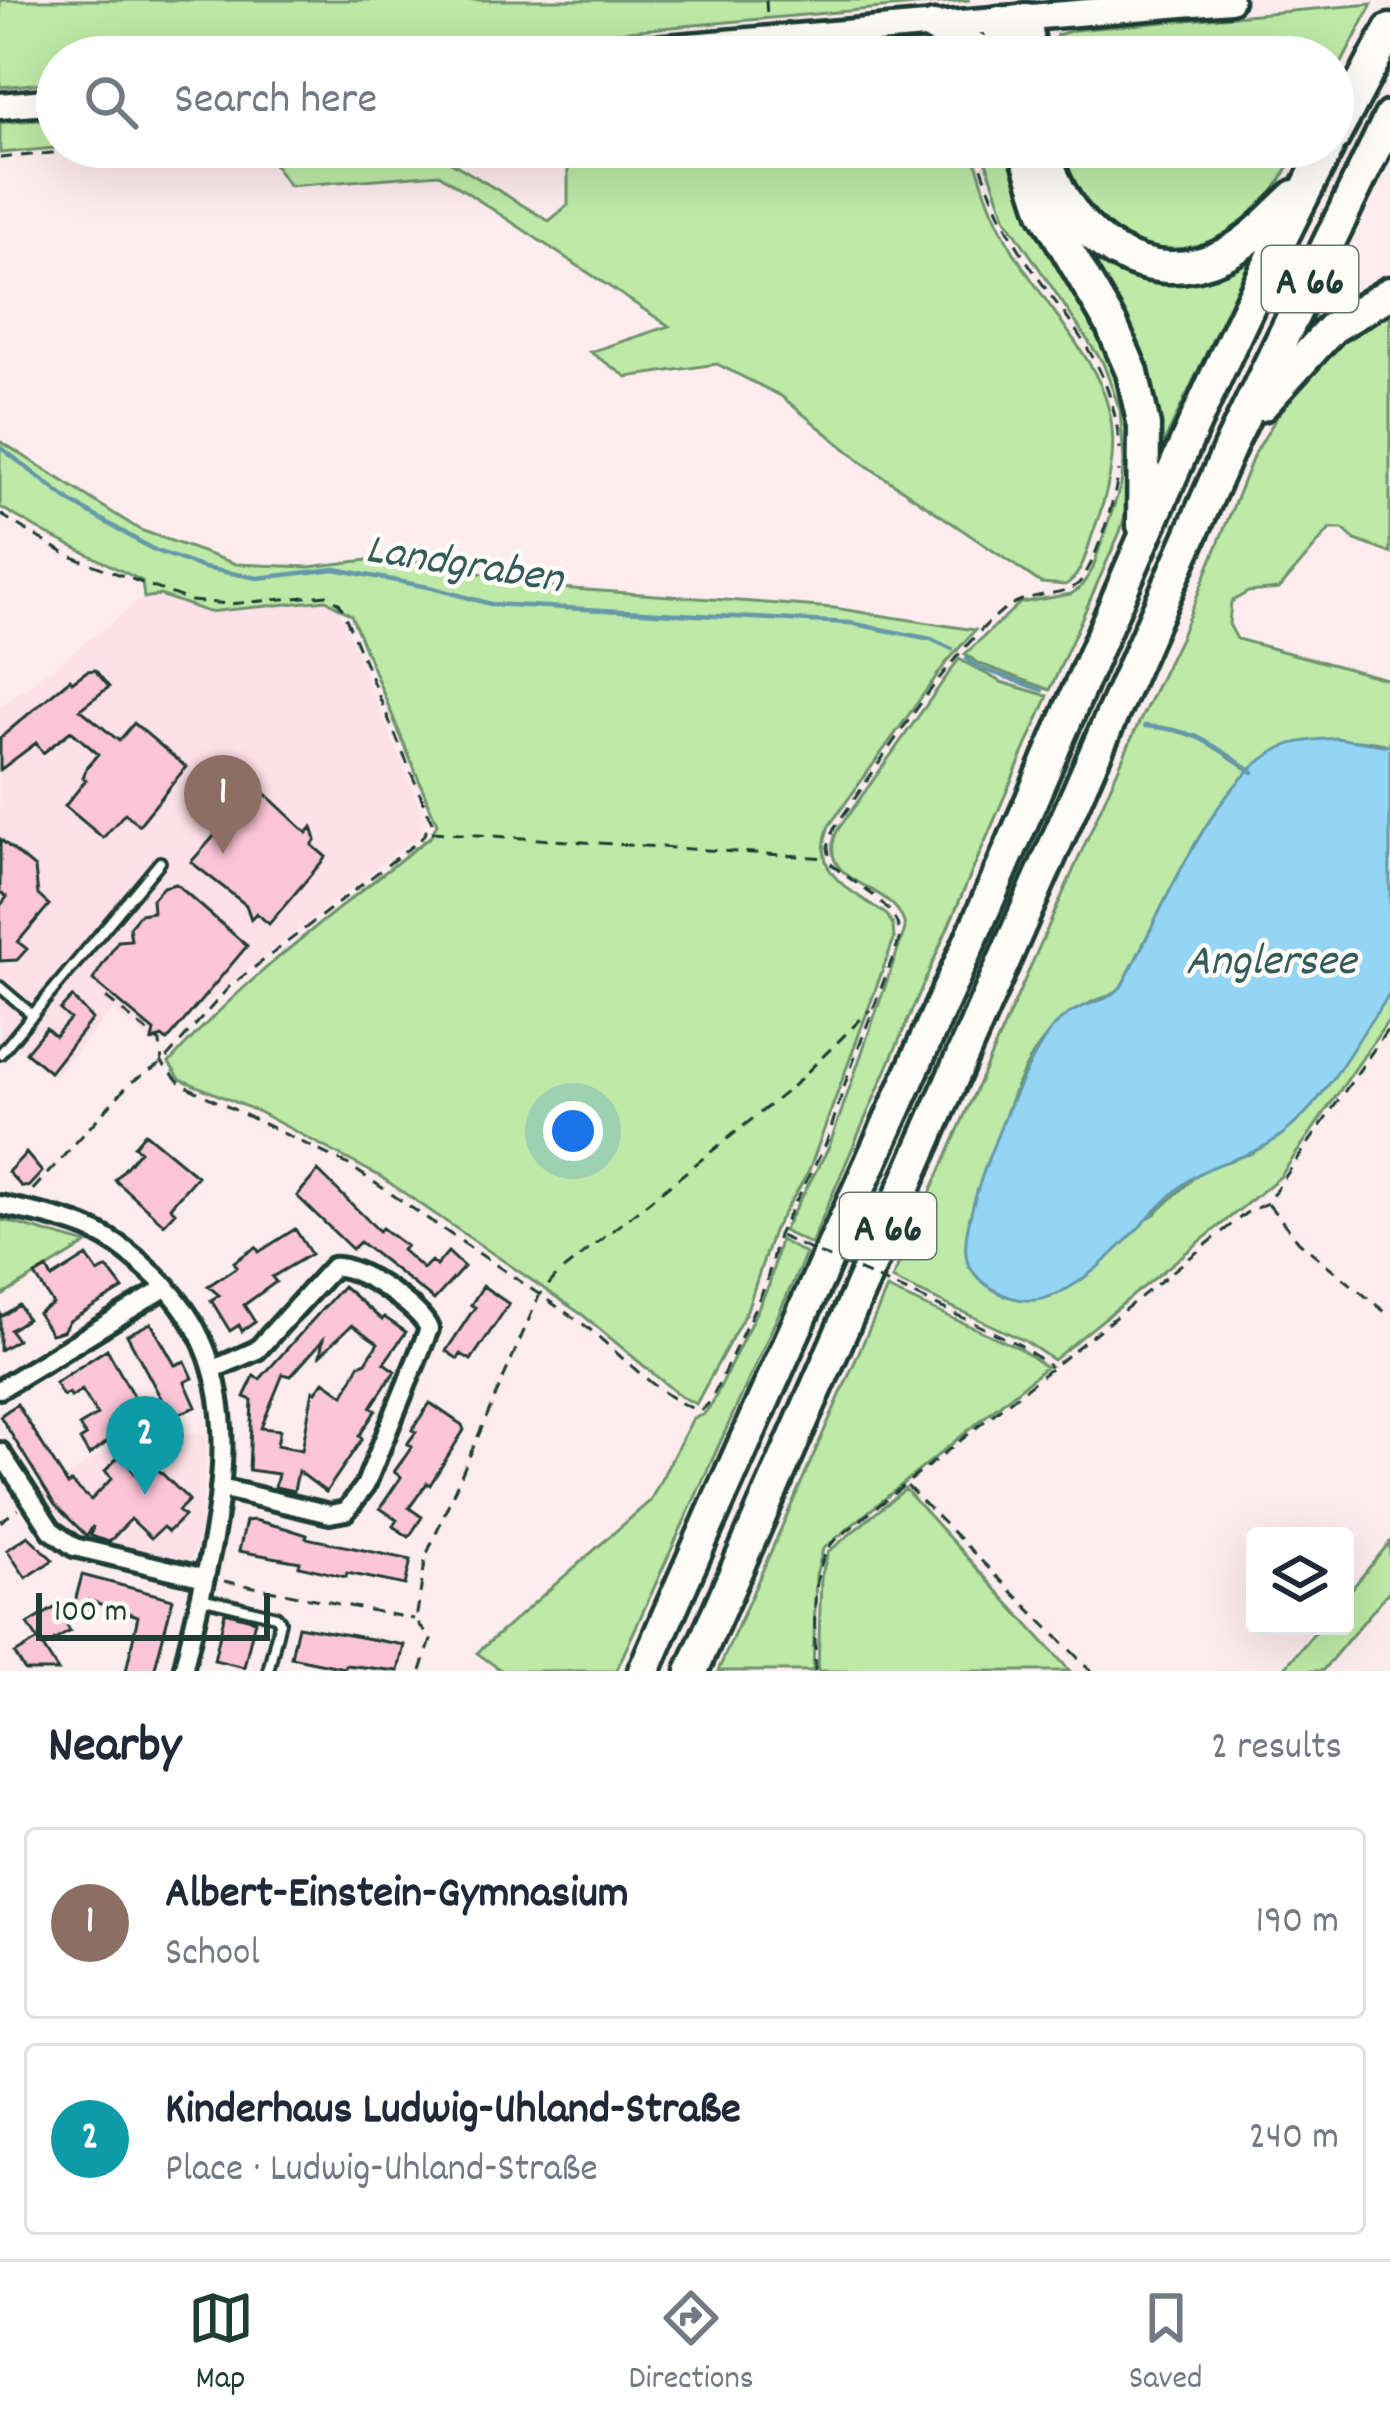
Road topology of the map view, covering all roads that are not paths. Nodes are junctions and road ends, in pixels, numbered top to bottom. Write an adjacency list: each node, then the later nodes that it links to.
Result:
1 (1076, 0): 4 (main road)
2 (1230, 0): 4 (main road)
3 (1012, 10): 4 (main road); 5 (main road)
4 (1108, 12)
5 (934, 27): 7 (main road); 8 (highway)
6 (1390, 30): 9 (highway)
7 (822, 36)
8 (951, 36)
9 (1354, 98)
10 (36, 103): 11 (main road)
11 (0, 106)
12 (1390, 117): 18 (highway, A 66)
13 (1031, 168): 19 (highway)
14 (1050, 168): 16 (highway)
15 (1317, 168): 16 (highway, A 66)
16 (1309, 184): 19 (highway, A 66)
17 (1390, 293): 18 (highway)
18 (1232, 442): 35 (highway, A 66)
19 (1143, 543): 34 (highway, A 66)
20 (160, 862): 22 (lane)
21 (0, 987): 22 (lane)
22 (33, 1015): 23 (lane)
23 (0, 1054)
24 (8, 1207): 25 (street)
25 (167, 1287): 26 (street); 27 (street)
26 (214, 1369): 29 (street); 29 (street)
27 (0, 1389)
28 (0, 1452): 30 (street)
29 (220, 1488): 30 (street)
30 (205, 1578): 31 (street)
31 (200, 1598): 32 (street); 33 (lane)
32 (183, 1671)
33 (268, 1671)
34 (644, 1671)
35 (692, 1671)

